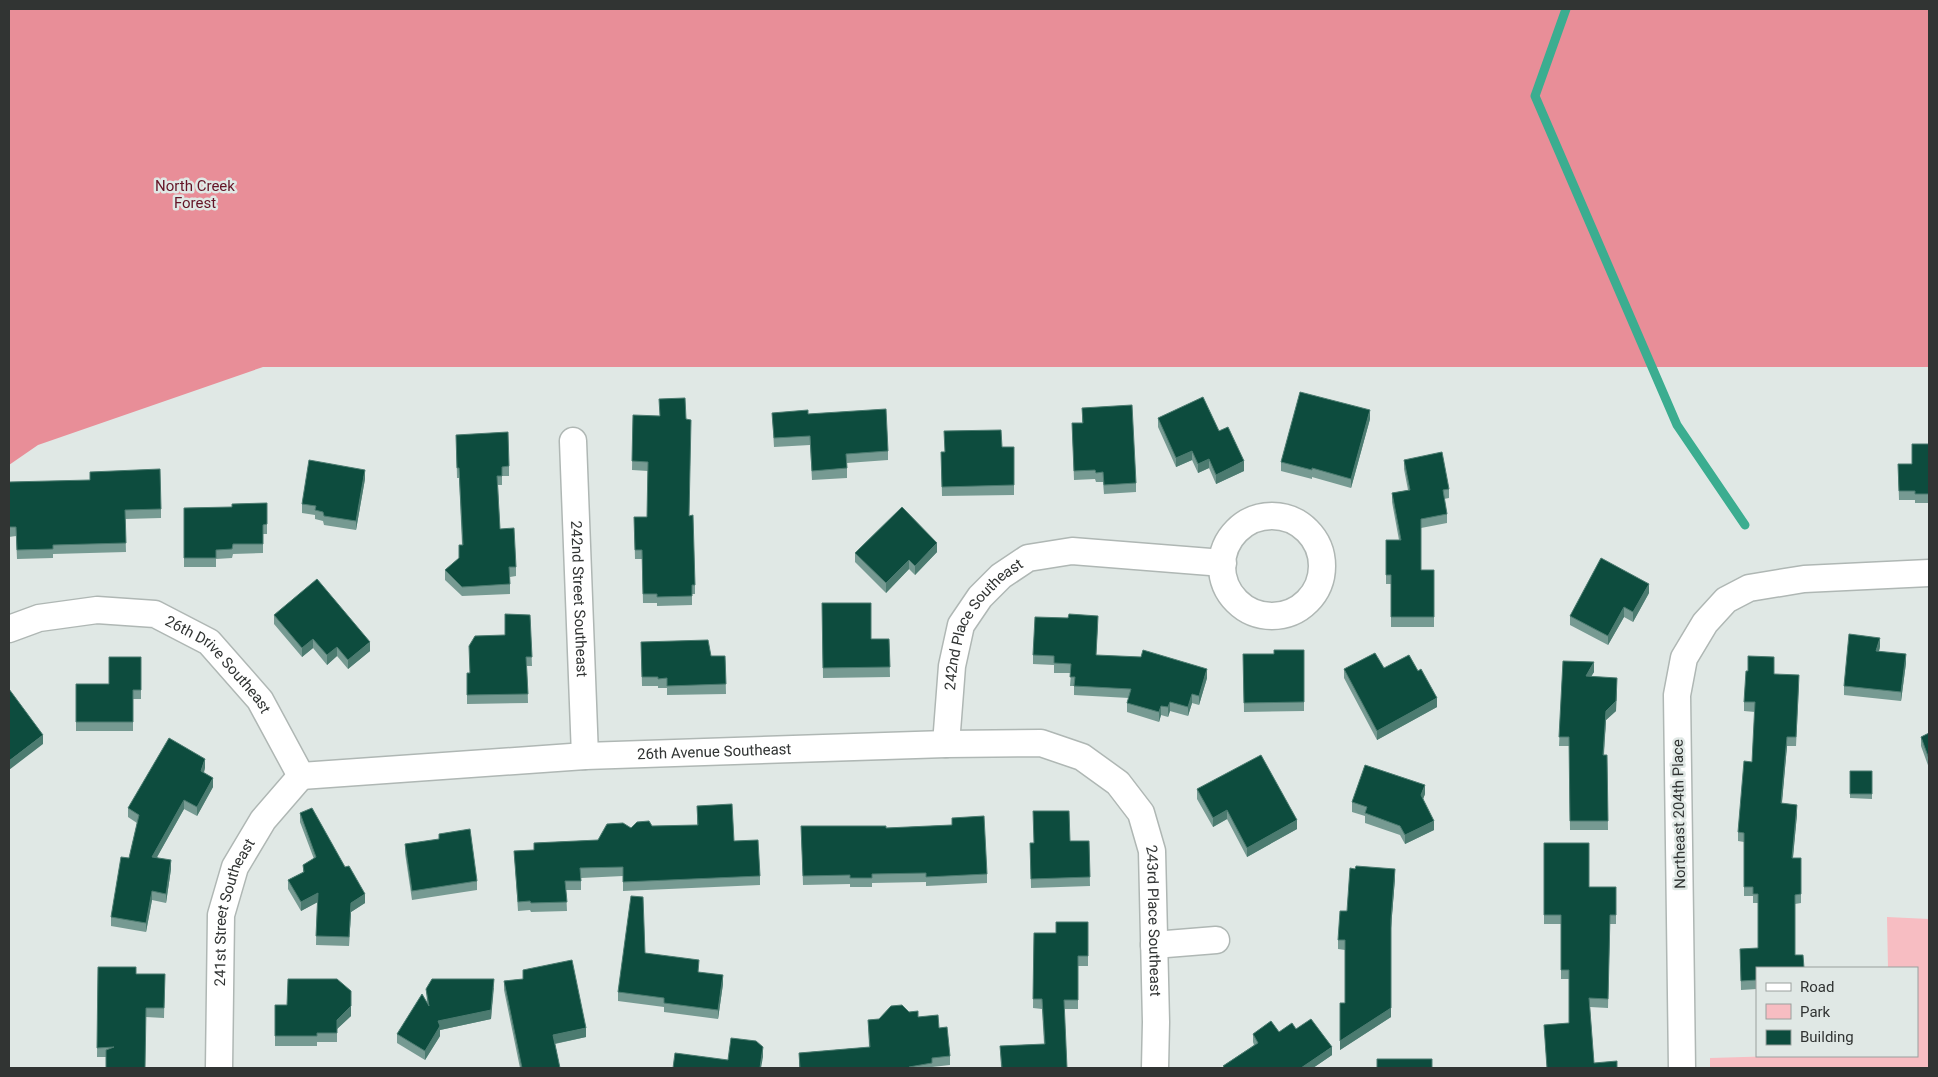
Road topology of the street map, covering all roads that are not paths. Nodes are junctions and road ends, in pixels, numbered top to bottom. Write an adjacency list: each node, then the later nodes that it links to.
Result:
1 (573, 441): 6 (street, 242nd Street Southeast)
2 (1222, 563): 5 (street, 242nd Place Southeast)
3 (1929, 573): 13 (street, Northeast 204th Place)
4 (9, 629): 7 (street, 26th Drive Southeast)
5 (946, 744): 6 (street, 26th Avenue Southeast); 8 (street, 26th Avenue Southeast)
6 (585, 756): 7 (street, 26th Avenue Southeast)
7 (301, 776): 11 (street, 241st Street Southeast)
8 (1118, 783): 10 (street, 243rd Place Southeast)
9 (1216, 940): 10 (street)
10 (1154, 944): 12 (street, 243rd Place Southeast)
11 (219, 1068)
12 (1154, 1068)
13 (1682, 1068)

